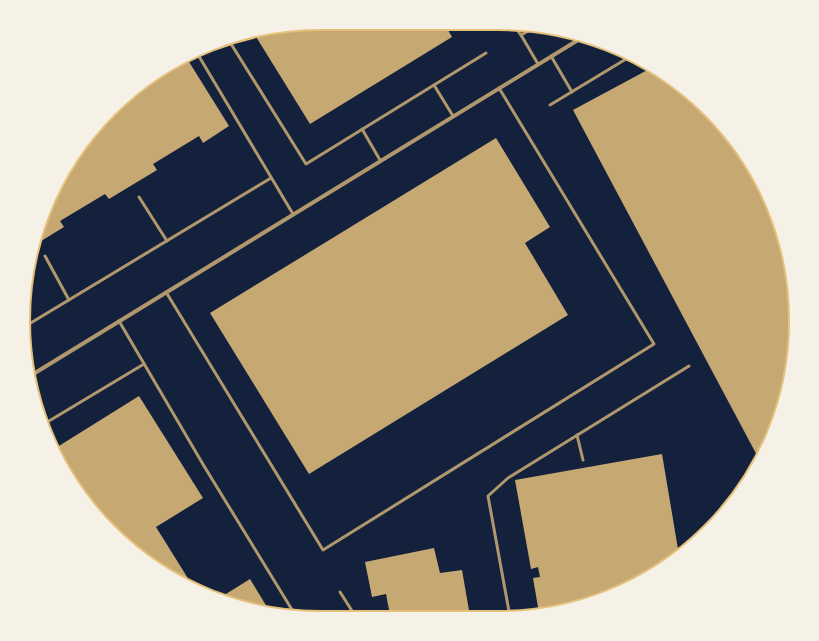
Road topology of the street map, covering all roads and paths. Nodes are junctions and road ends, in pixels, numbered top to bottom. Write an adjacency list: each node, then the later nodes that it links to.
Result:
1 (517, 31): 3 (lane)
2 (527, 32): 3 (lane)
3 (520, 35): 10 (lane)
4 (577, 41): 8 (street)
5 (231, 44): 16 (lane)
6 (486, 53): 11 (lane)
7 (200, 56): 18 (lane)
8 (551, 56): 10 (street); 13 (lane)
9 (626, 59): 13 (lane)
10 (538, 64): 12 (street)
11 (434, 84): 15 (lane); 16 (lane)
12 (499, 88): 15 (street); 23 (lane)
13 (572, 92): 14 (lane)
14 (550, 105)
15 (453, 116): 17 (street)
16 (362, 129): 17 (lane)
17 (380, 160): 20 (street)
18 (271, 178): 20 (lane); 21 (lane)
19 (139, 197): 21 (lane)
20 (292, 214): 23 (street)
21 (167, 241): 24 (lane)
22 (45, 256): 24 (lane)
23 (166, 292): 25 (street)
24 (69, 300): 26 (lane)
25 (118, 321): 27 (lane); 29 (street)
26 (30, 323)
27 (144, 364): 30 (lane); 34 (lane)
28 (689, 366): 31 (lane)
29 (35, 373)
30 (48, 422)
31 (577, 435): 32 (lane); 35 (lane)
32 (583, 460)
33 (340, 592): 36 (lane)
34 (292, 609)
35 (509, 610)
36 (352, 611)

